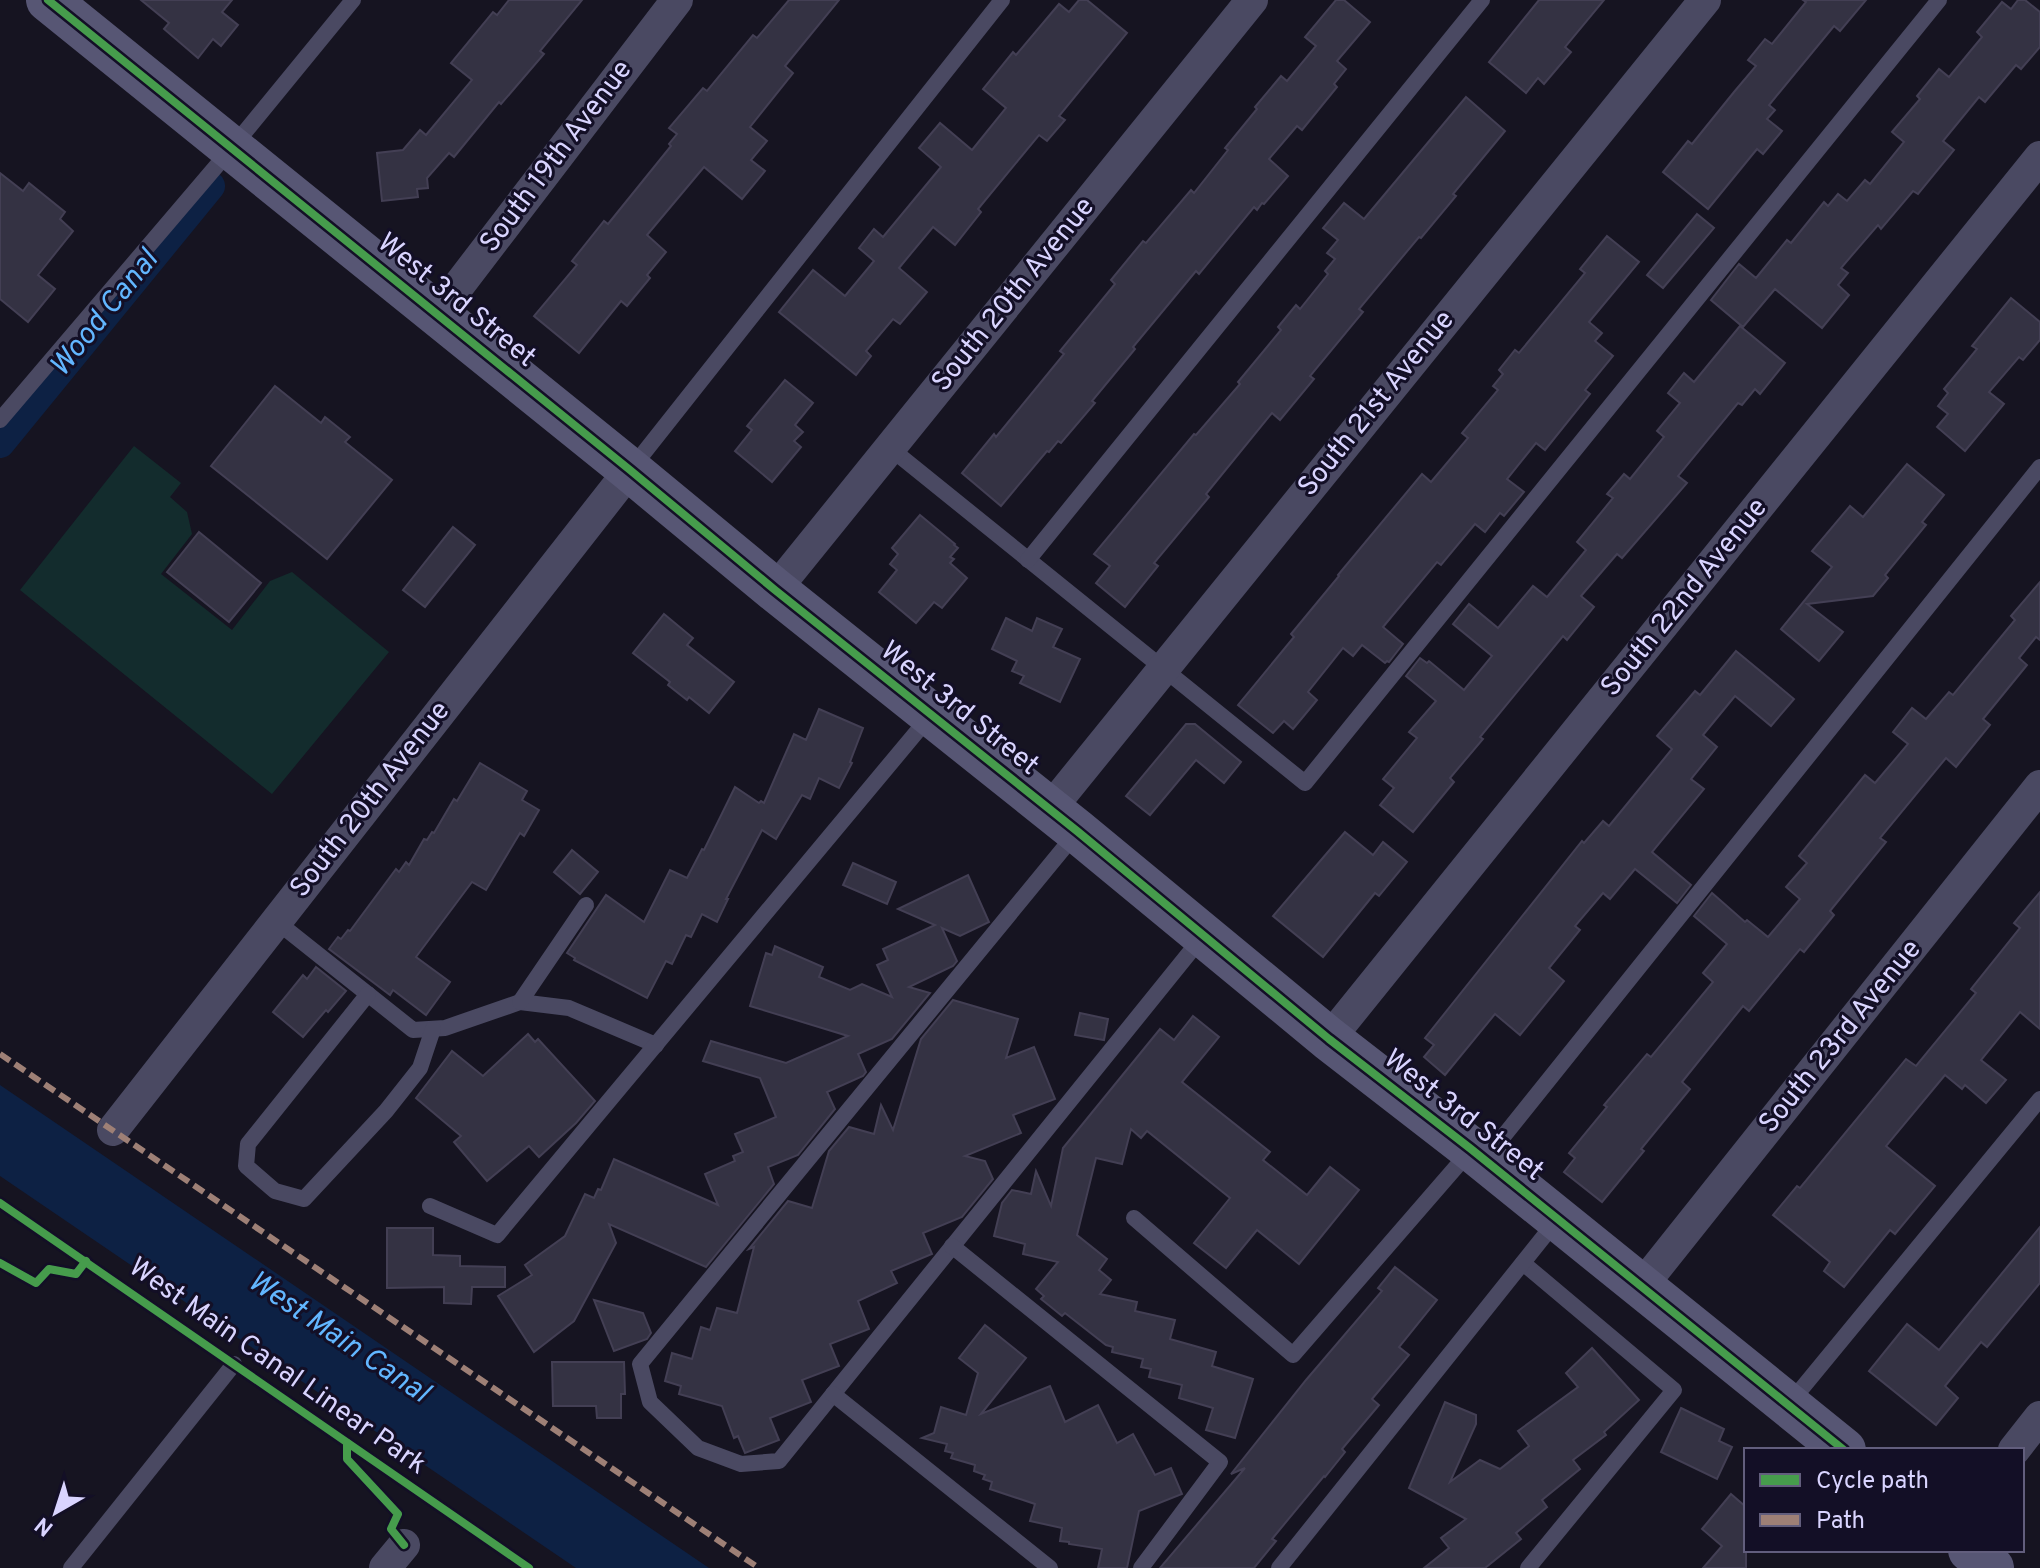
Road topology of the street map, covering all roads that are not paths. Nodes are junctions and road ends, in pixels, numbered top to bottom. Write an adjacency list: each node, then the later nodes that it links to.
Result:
1 (353, 0): 9 (lane)
2 (677, 0): 11 (street, South 19th Avenue)
3 (1002, 0): 15 (lane)
4 (1252, 0): 13 (street, South 20th Avenue)
5 (1482, 0): 16 (lane)
6 (1705, 0): 18 (street, South 21st Avenue)
7 (1939, 0): 18 (lane)
8 (50, 1): 9 (street, West 3rd Street)
9 (231, 149): 11 (street, West 3rd Street); 12 (lane)
10 (2040, 157): 28 (street, South 22nd Avenue)
11 (437, 314): 15 (street, West 3rd Street)
12 (0, 420)
13 (890, 448): 16 (lane); 17 (street, South 20th Avenue)
14 (2040, 467): 32 (lane)
15 (630, 470): 17 (street, West 3rd Street); 23 (street, South 20th Avenue)
16 (1028, 560): 18 (lane)
17 (775, 590): 19 (street, West 3rd Street)
18 (1163, 669): 21 (street, South 21st Avenue)
19 (931, 714): 21 (street, West 3rd Street); 29 (lane)
20 (2040, 786): 38 (street, South 23rd Avenue)
21 (1064, 820): 24 (street, West 3rd Street); 40 (lane)
22 (586, 905): 26 (lane)
23 (276, 921): 25 (lane); 31 (street, South 20th Avenue)
24 (1204, 935): 28 (street, West 3rd Street); 36 (lane)
25 (368, 994): 27 (lane); 27 (lane)
26 (520, 1002): 27 (lane); 29 (lane)
27 (433, 1029)
28 (1329, 1039): 32 (street, West 3rd Street)
29 (656, 1045): 33 (lane)
30 (2040, 1099): 41 (lane)
31 (113, 1130)
32 (1478, 1155): 34 (lane); 35 (street, West 3rd Street)
33 (430, 1206)
34 (1134, 1218)
35 (1558, 1219): 37 (lane); 38 (street, West 3rd Street)
36 (952, 1246): 40 (lane); 48 (lane)
37 (1523, 1263): 49 (lane); 50 (lane)
38 (1641, 1287): 41 (street, West 3rd Street)
39 (234, 1364): 46 (lane)
40 (833, 1394): 47 (lane)
41 (1788, 1405): 43 (street, West 3rd Street)
42 (2040, 1417): 44 (street)
43 (1842, 1448)
44 (2016, 1448)
45 (1972, 1552): 51 (street)
46 (71, 1568)
47 (1050, 1568)
48 (1141, 1568)
49 (1279, 1568)
50 (1528, 1568)
51 (1992, 1568)

